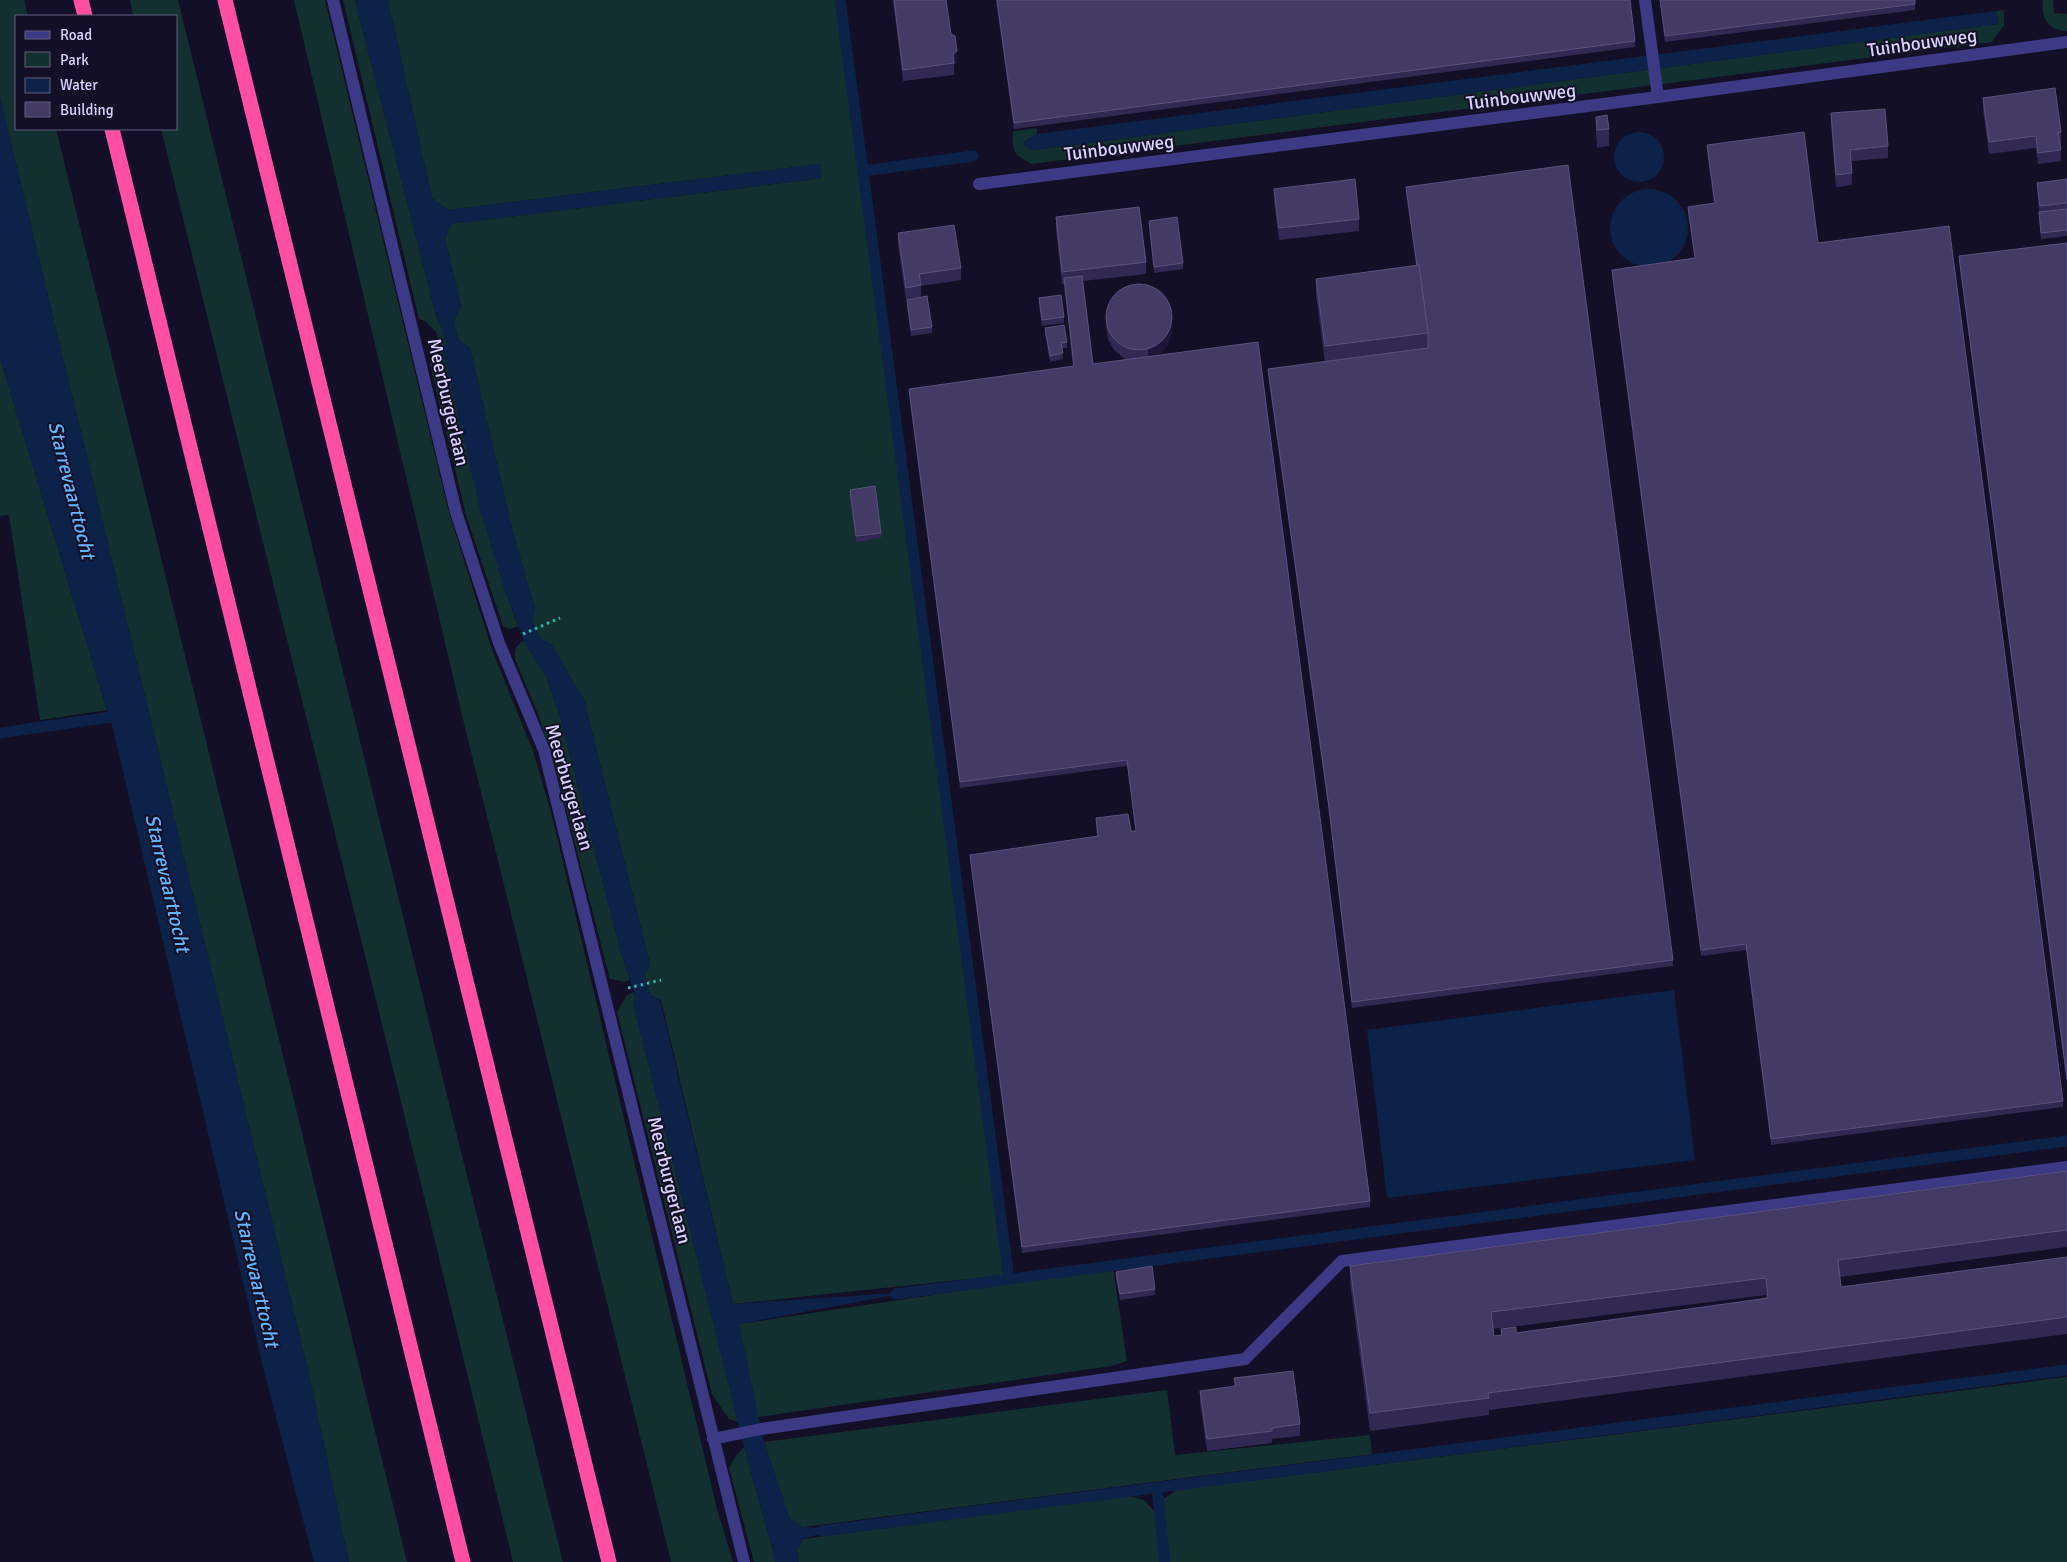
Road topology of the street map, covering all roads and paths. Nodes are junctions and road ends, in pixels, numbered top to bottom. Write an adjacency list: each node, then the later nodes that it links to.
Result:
1 (81, 0): 5 (highway)
2 (225, 0): 17 (highway)
3 (332, 0): 15 (street, Meerburgerlaan)
4 (1645, 0): 7 (street)
5 (85, 15)
6 (2067, 42): 7 (street, Tuinbouwweg)
7 (1658, 97): 9 (street, Tuinbouwweg)
8 (112, 130): 16 (highway)
9 (980, 184)
10 (560, 618): 11 (path)
11 (521, 634)
12 (661, 980): 13 (path)
13 (633, 987)
14 (2067, 1167): 15 (street)
15 (713, 1439): 18 (street, Meerburgerlaan)
16 (463, 1562)
17 (609, 1562)
18 (744, 1562)

